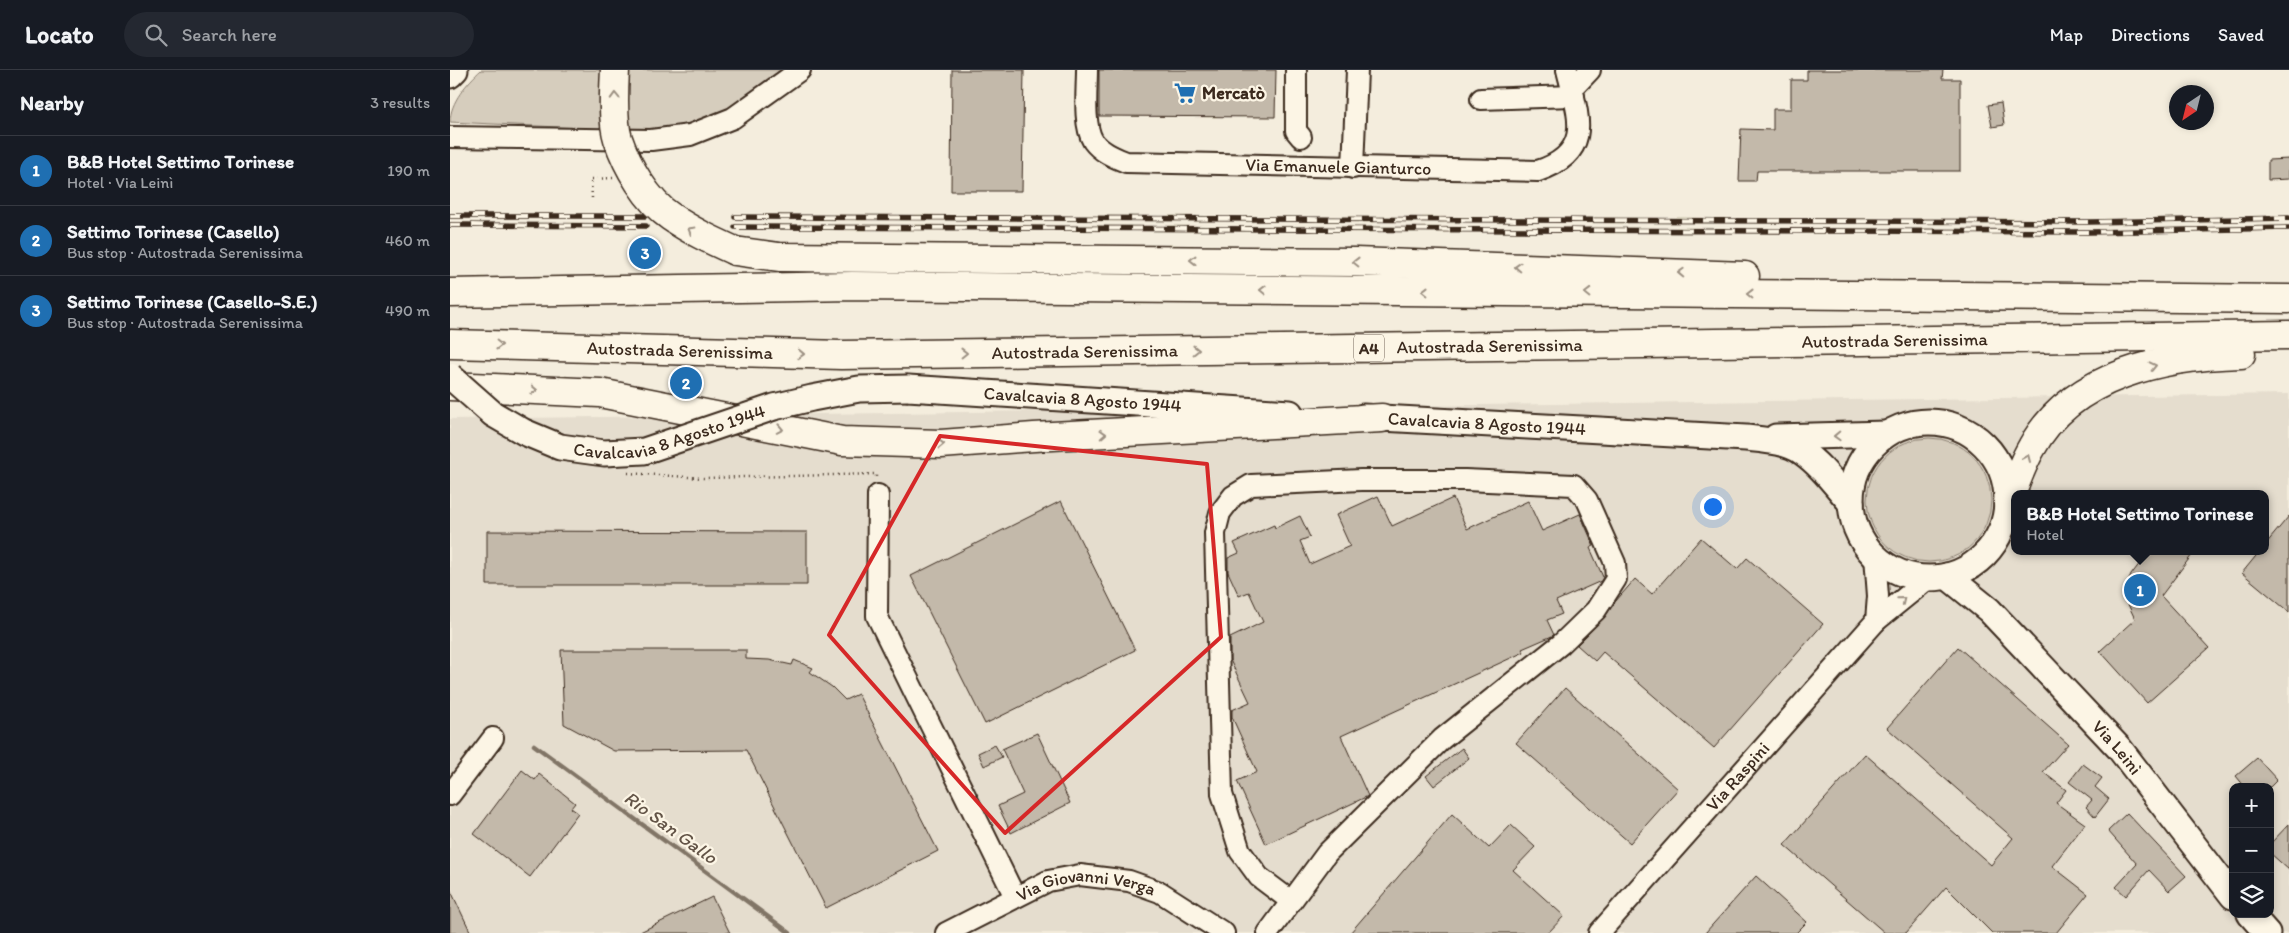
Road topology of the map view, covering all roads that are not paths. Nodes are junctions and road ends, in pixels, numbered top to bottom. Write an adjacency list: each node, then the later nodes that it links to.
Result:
1 (455, 70): 8 (main road)
2 (615, 70): 15 (highway, one-way to 2, bridge)
3 (800, 70): 11 (street)
4 (1087, 70): 13 (street, Via Emanuele Gianturco)
5 (1296, 70): 12 (street)
6 (1357, 70): 13 (street)
7 (1590, 70): 9 (street)
8 (450, 75)
9 (1571, 85): 10 (street); 13 (street, Via Emanuele Gianturco)
10 (1481, 99)
11 (450, 137)
12 (1301, 137)
13 (1353, 168)
14 (450, 292): 15 (highway, one-way to 14)
15 (2289, 298)
16 (2289, 335): 17 (highway, Autostrada Serenissima / A4, one-way to 16)
17 (450, 344)
18 (2289, 352): 24 (highway, one-way to 18)
19 (450, 376): 21 (main road, Cavalcavia 8 Agosto 1944, bridge)
20 (450, 386): 21 (highway, one-way to 21)
21 (1382, 418): 23 (main road, Cavalcavia 8 Agosto 1944)
22 (1886, 434): 23 (main road, Cavalcavia 8 Agosto 1944, one-way to 23); 27 (main road); 28 (main road)
23 (1746, 438): 27 (main road, Cavalcavia 8 Agosto 1944)
24 (2013, 490)
25 (878, 495): 37 (street)
26 (2011, 496): 28 (highway, one-way to 26)
27 (1851, 503): 30 (main road)
28 (2008, 503): 29 (main road)
29 (1986, 554): 31 (main road); 32 (main road, Via Leinì)
30 (1875, 556): 31 (main road); 33 (street)
31 (1938, 577): 32 (main road, Via Leinì); 33 (street, Via Raspini, one-way to 31)
32 (1989, 610): 36 (main road, Via Leinì)
33 (1876, 621): 43 (street, Via Raspini)
34 (493, 738): 35 (street)
35 (450, 795)
36 (2229, 891)
37 (1015, 897): 40 (street, Via Giovanni Verga); 41 (street, Via Giovanni Verga)
38 (1291, 901): 38 (street); 42 (street)
39 (2254, 918): 44 (main road)
40 (946, 933)
41 (1224, 933)
42 (1268, 933)
43 (1599, 933)
44 (2267, 933)

